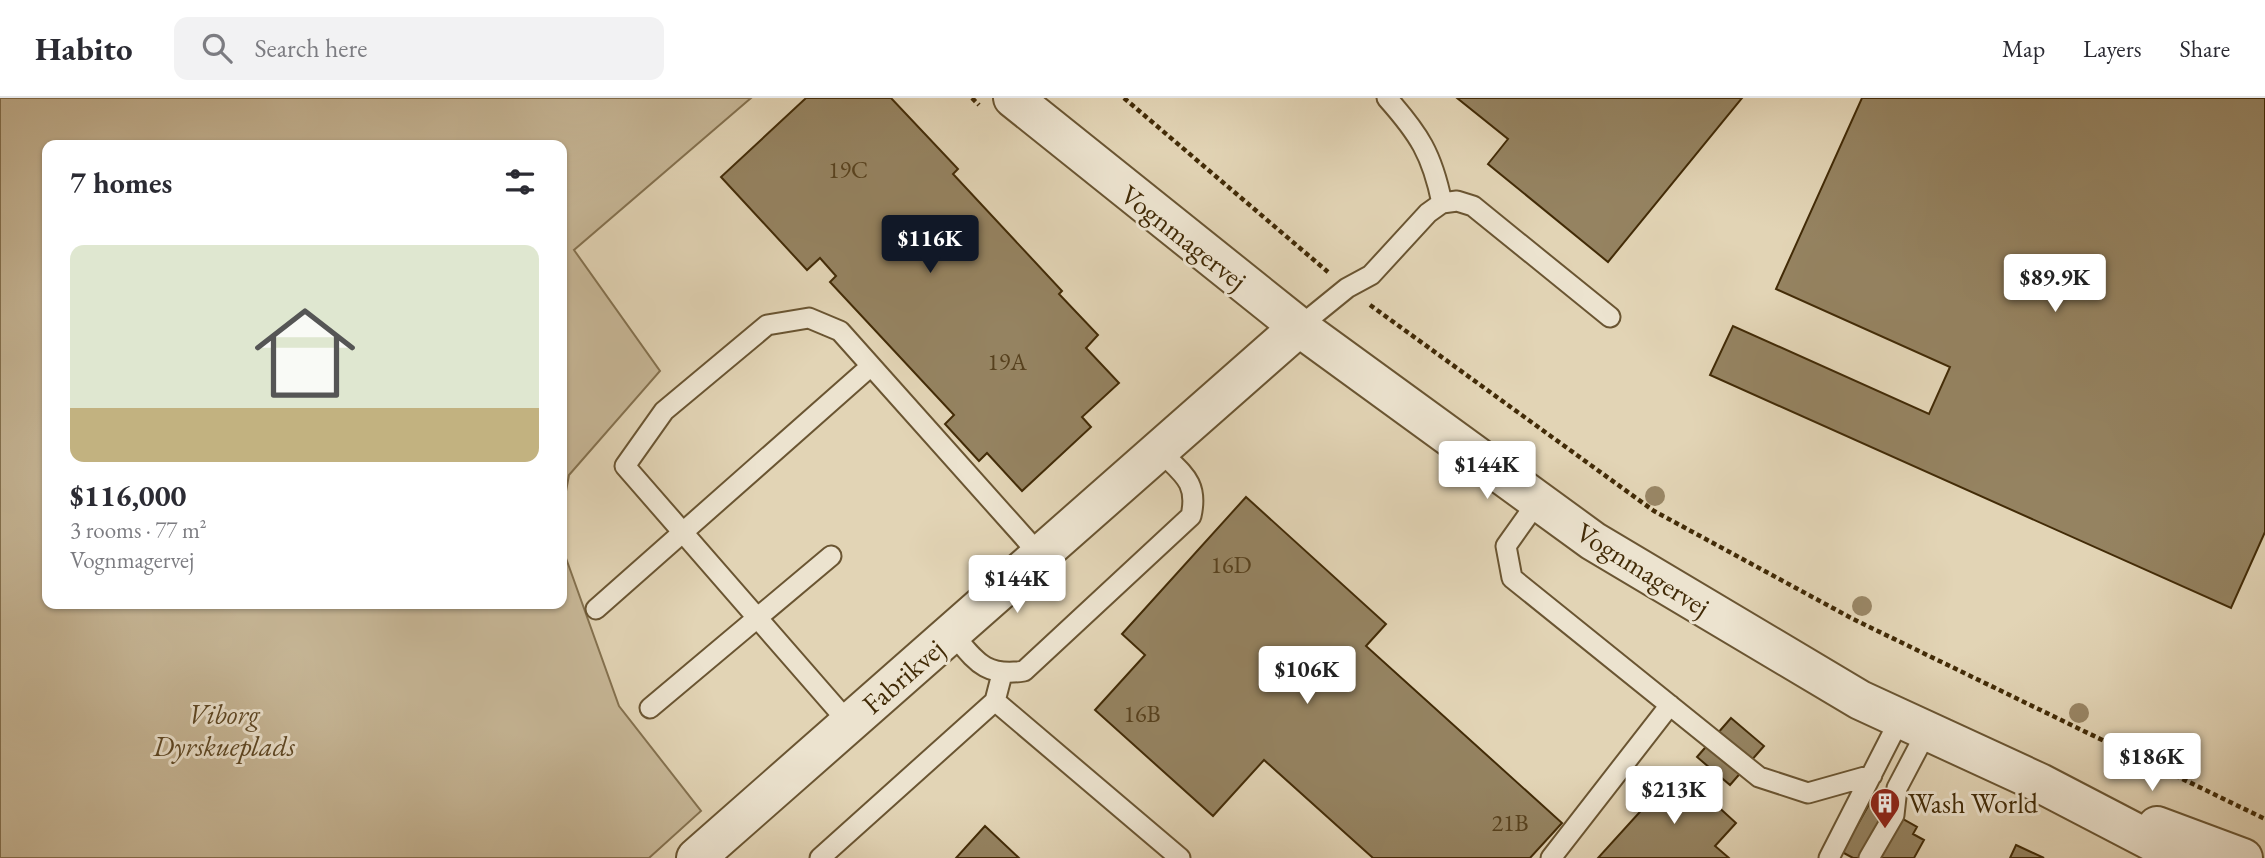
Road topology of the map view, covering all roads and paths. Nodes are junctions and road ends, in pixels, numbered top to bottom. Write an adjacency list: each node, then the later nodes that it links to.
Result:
1 (1013, 98): 7 (street, Vognmagervej)
2 (1124, 98): 5 (path)
3 (1387, 98): 4 (lane)
4 (1442, 203): 5 (lane); 6 (lane)
5 (1347, 288): 7 (lane); 25 (path)
6 (1610, 317)
7 (1298, 327): 9 (street, Fabrikvej); 10 (street, Vognmagervej)
8 (872, 366): 11 (lane); 11 (lane); 12 (lane)
9 (1159, 450): 12 (street, Fabrikvej); 17 (lane)
10 (1538, 501): 19 (lane); 22 (street, Vognmagervej)
11 (682, 533): 14 (lane); 15 (lane)
12 (1040, 555): 16 (street, Fabrikvej)
13 (831, 556): 15 (lane)
14 (596, 609)
15 (757, 618): 20 (lane); 21 (lane)
16 (952, 633): 17 (lane); 21 (street, Fabrikvej)
17 (1002, 674): 18 (lane)
18 (995, 701): 27 (lane); 28 (lane)
19 (1670, 705): 23 (lane); 29 (lane)
20 (650, 708)
21 (849, 723): 26 (street, Fabrikvej)
22 (1914, 725): 23 (lane); 24 (street, Vognmagervej); 31 (lane)
23 (1872, 775): 30 (lane)
24 (2040, 783): 32 (street, Vognmagervej); 33 (street, Vognmagervej)
25 (2265, 819)
26 (706, 855)
27 (820, 858)
28 (1180, 858)
29 (1551, 858)
30 (1829, 858)
31 (1869, 858)
32 (2184, 858)
33 (2243, 858)

